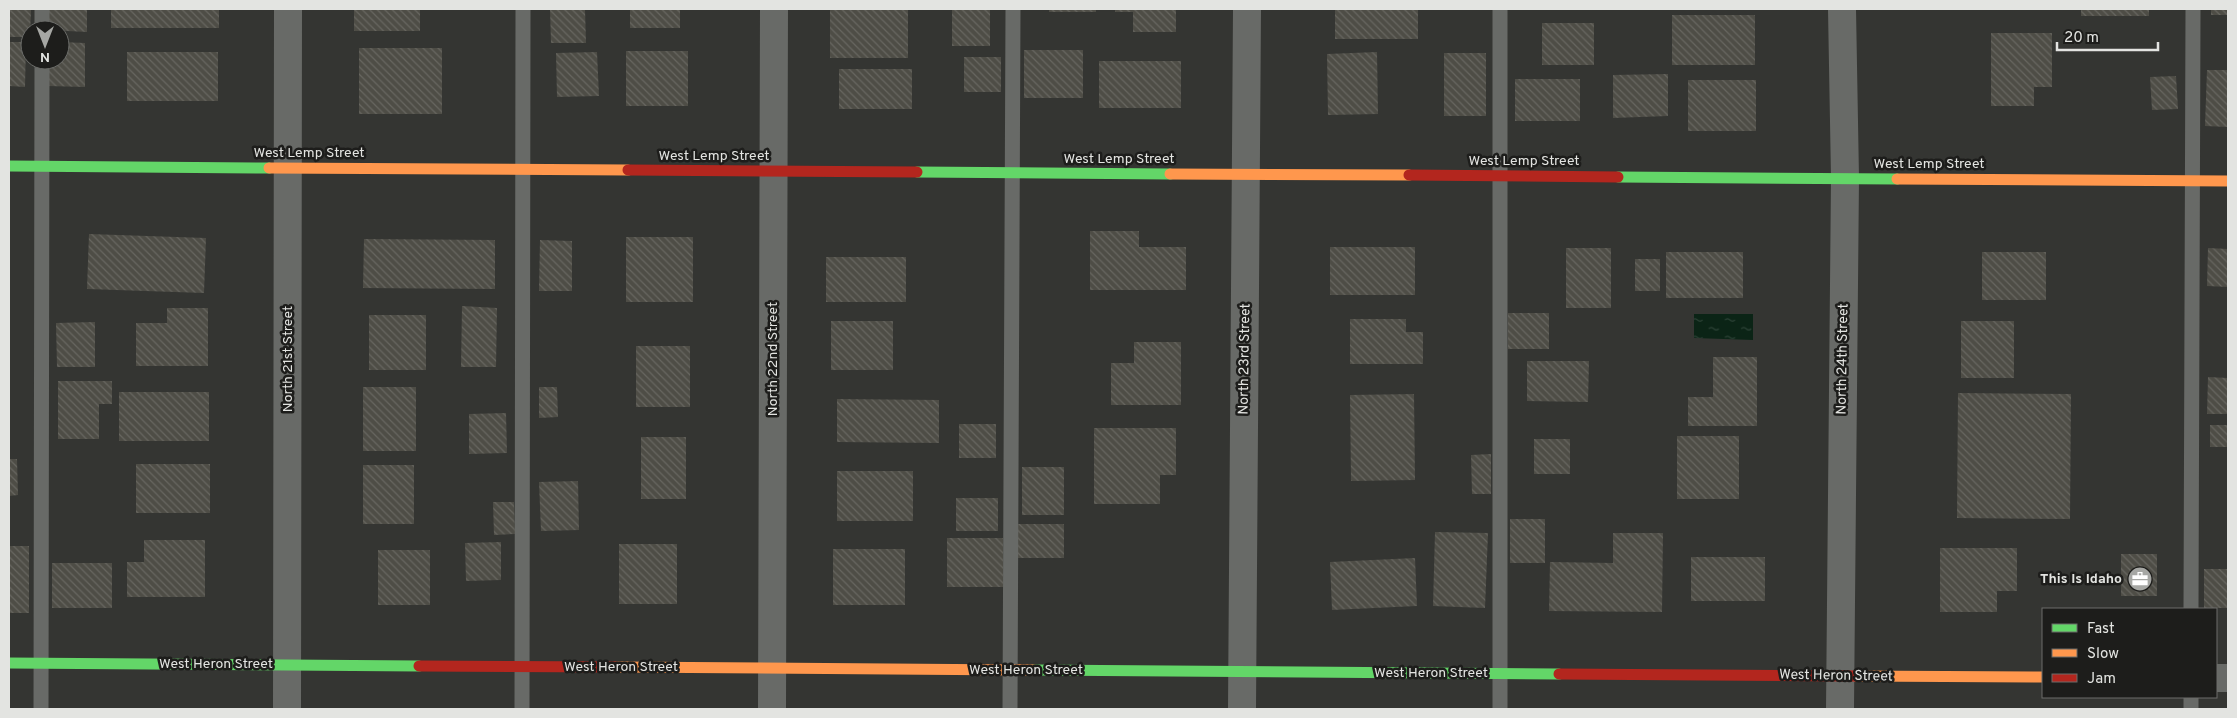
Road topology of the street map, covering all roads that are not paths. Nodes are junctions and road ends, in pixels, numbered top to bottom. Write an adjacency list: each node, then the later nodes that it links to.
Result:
1 (288, 9): 12 (street, North 21st Street)
2 (523, 9): 13 (lane)
3 (774, 9): 14 (street, North 22nd Street)
4 (1013, 9): 15 (lane)
5 (1247, 9): 16 (street, North 23rd Street)
6 (1500, 9): 17 (lane)
7 (1842, 9): 18 (street, North 24th Street)
8 (2193, 9): 19 (lane)
9 (42, 70): 11 (lane)
10 (9, 166): 11 (street, West Lemp Street)
11 (42, 166): 12 (street, West Lemp Street); 23 (lane)
12 (288, 168): 13 (street, West Lemp Street); 24 (street, North 21st Street)
13 (522, 170): 14 (street, West Lemp Street); 25 (lane)
14 (773, 172): 15 (street, West Lemp Street); 26 (street, North 22nd Street)
15 (1012, 173): 16 (street, West Lemp Street); 27 (lane)
16 (1247, 174): 17 (street, West Lemp Street); 28 (street, North 23rd Street)
17 (1499, 176): 18 (street, West Lemp Street); 29 (lane)
18 (1845, 178): 19 (street, West Lemp Street); 30 (street, North 24th Street)
19 (2192, 180): 20 (street, West Lemp Street); 21 (lane)
20 (2228, 181)
21 (2191, 608)
22 (9, 663): 23 (street, West Heron Street)
23 (41, 663): 24 (street, West Heron Street); 32 (lane)
24 (287, 665): 25 (street, West Heron Street); 33 (street, North 21st Street)
25 (522, 667): 26 (street, West Heron Street); 34 (lane)
26 (772, 668): 27 (street, West Heron Street); 35 (street, North 22nd Street)
27 (1010, 670): 28 (street, West Heron Street); 36 (lane)
28 (1242, 672): 29 (street, West Heron Street); 37 (street, North 23rd Street)
29 (1501, 673): 30 (street, West Heron Street); 38 (lane)
30 (1840, 676): 31 (street, West Heron Street); 39 (street, North 24th Street)
31 (2042, 677)
32 (41, 709)
33 (287, 709)
34 (522, 709)
35 (772, 709)
36 (1010, 709)
37 (1242, 709)
38 (1500, 709)
39 (1840, 709)

